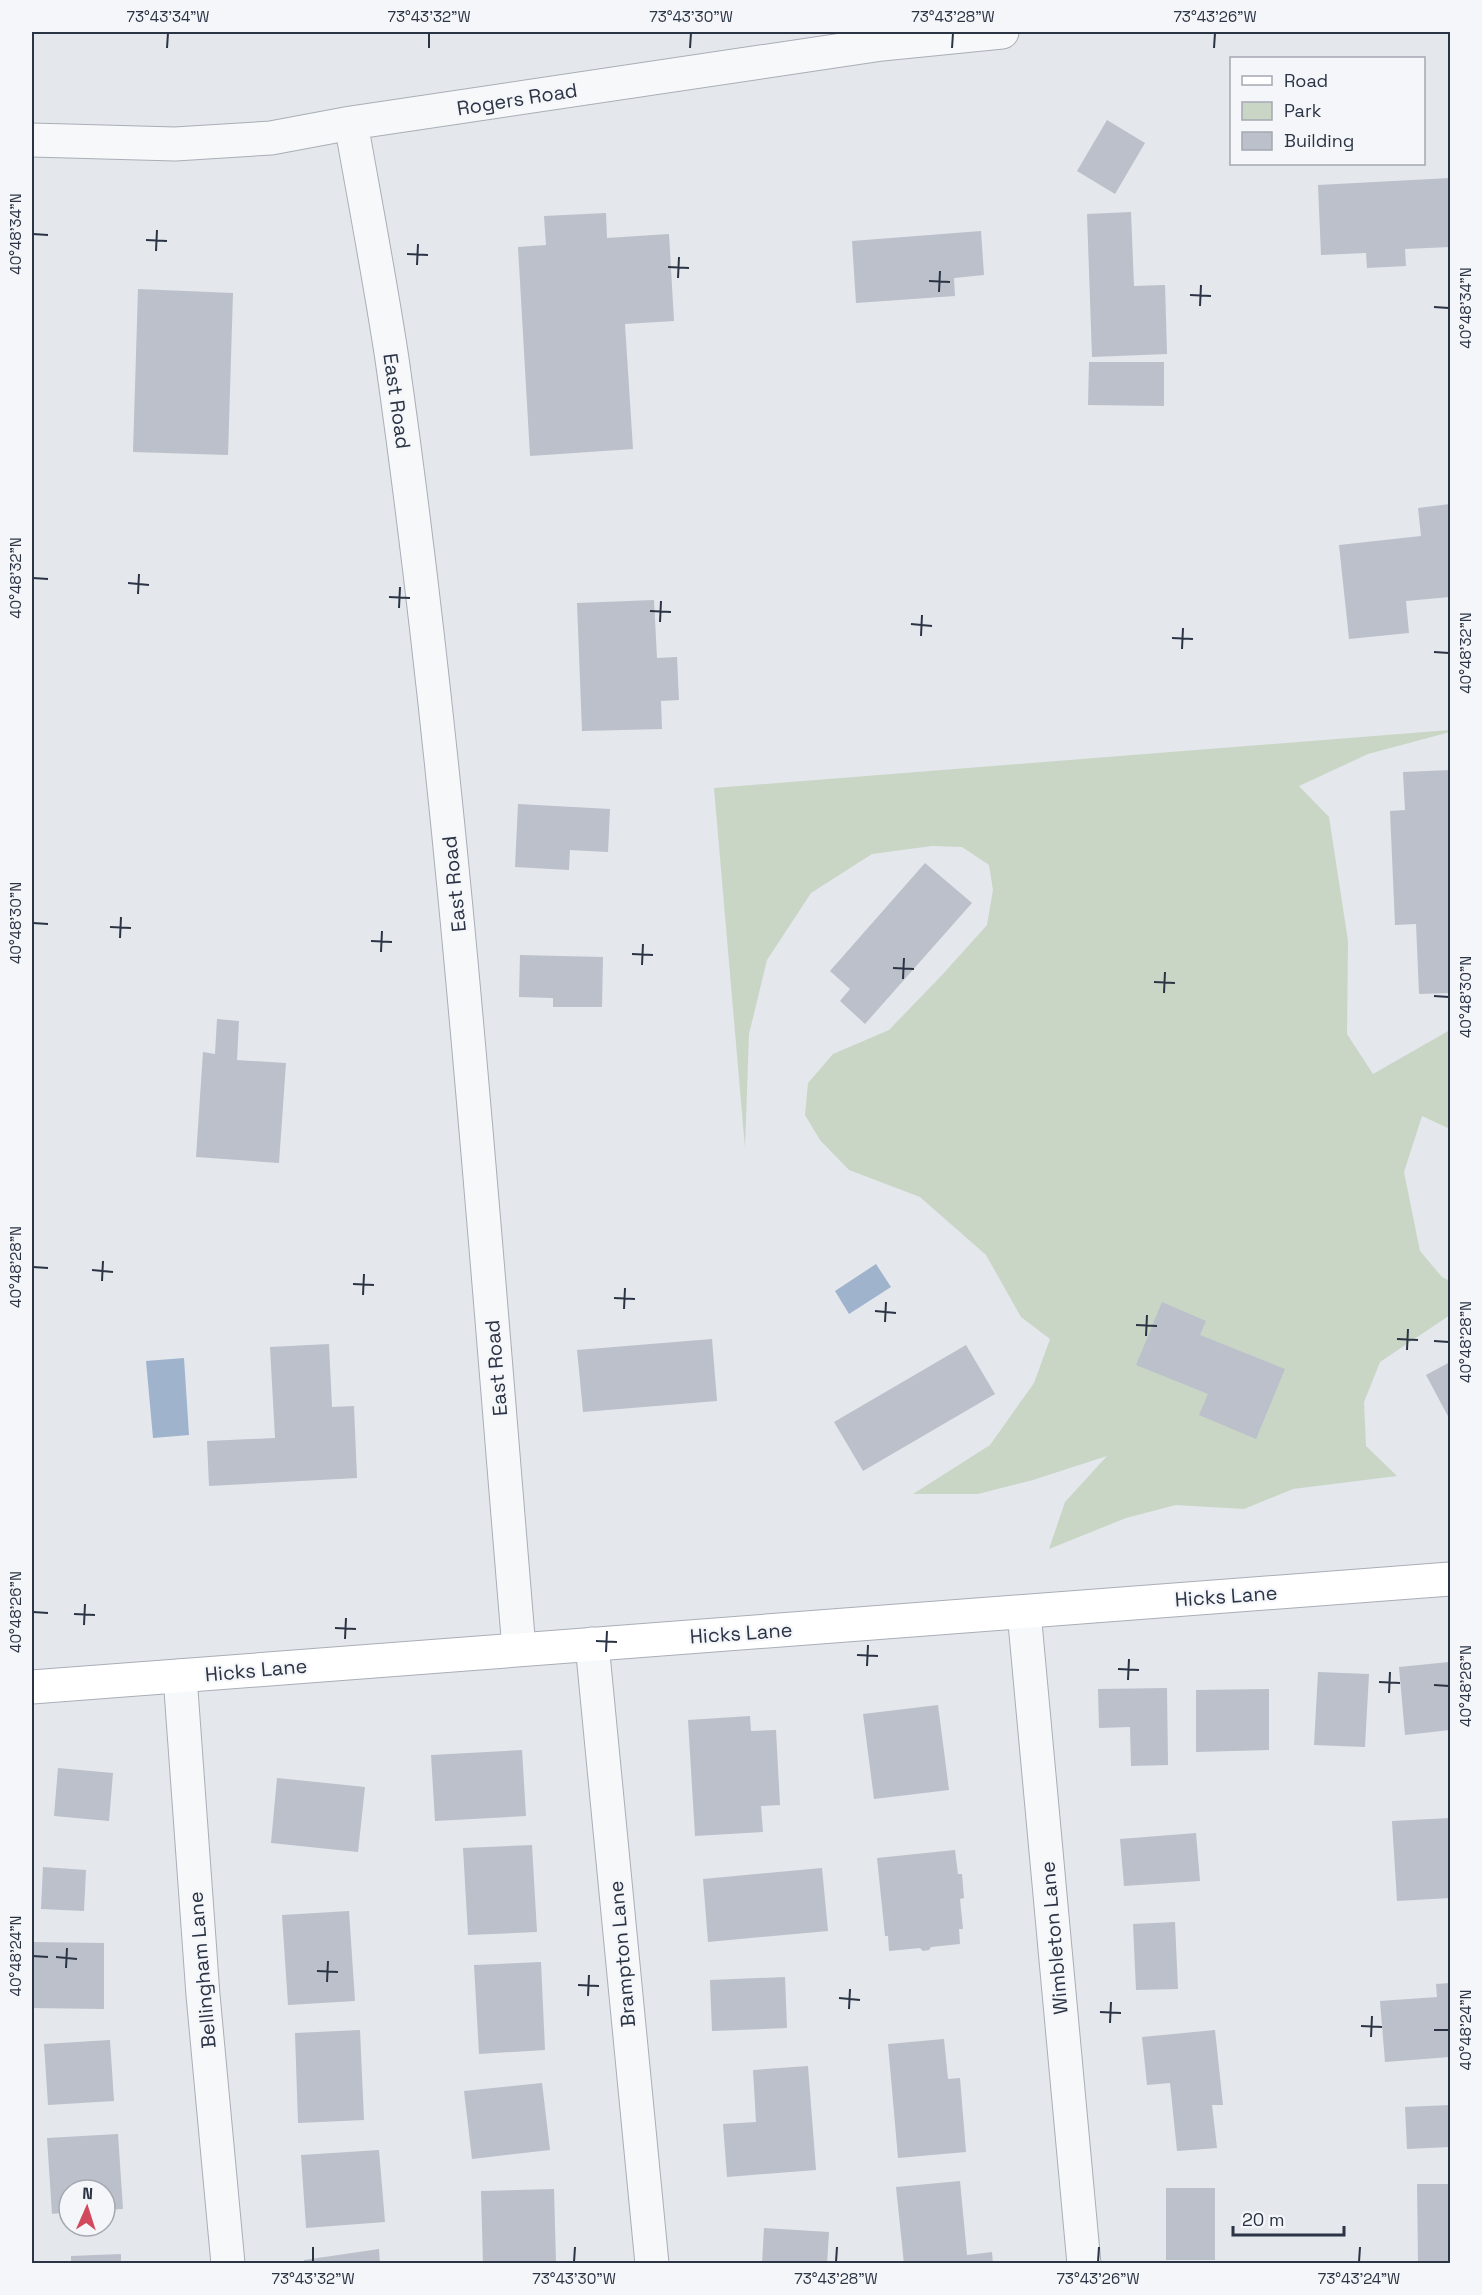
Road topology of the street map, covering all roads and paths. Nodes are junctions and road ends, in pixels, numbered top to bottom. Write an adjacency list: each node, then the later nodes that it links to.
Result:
1 (1002, 32): 2 (street, Rogers Road)
2 (351, 123): 3 (street, Rogers Road); 7 (street, East Road)
3 (32, 140)
4 (1450, 1579): 5 (main road, Hicks Lane)
5 (1024, 1612): 6 (main road, Hicks Lane); 12 (street, Wimbleton Lane)
6 (592, 1644): 7 (main road, Hicks Lane); 11 (street, Brampton Lane)
7 (519, 1649): 8 (main road, Hicks Lane)
8 (180, 1676): 9 (main road, Hicks Lane); 10 (street, Bellingham Lane)
9 (32, 1688)
10 (228, 2264)
11 (652, 2264)
12 (1084, 2264)

